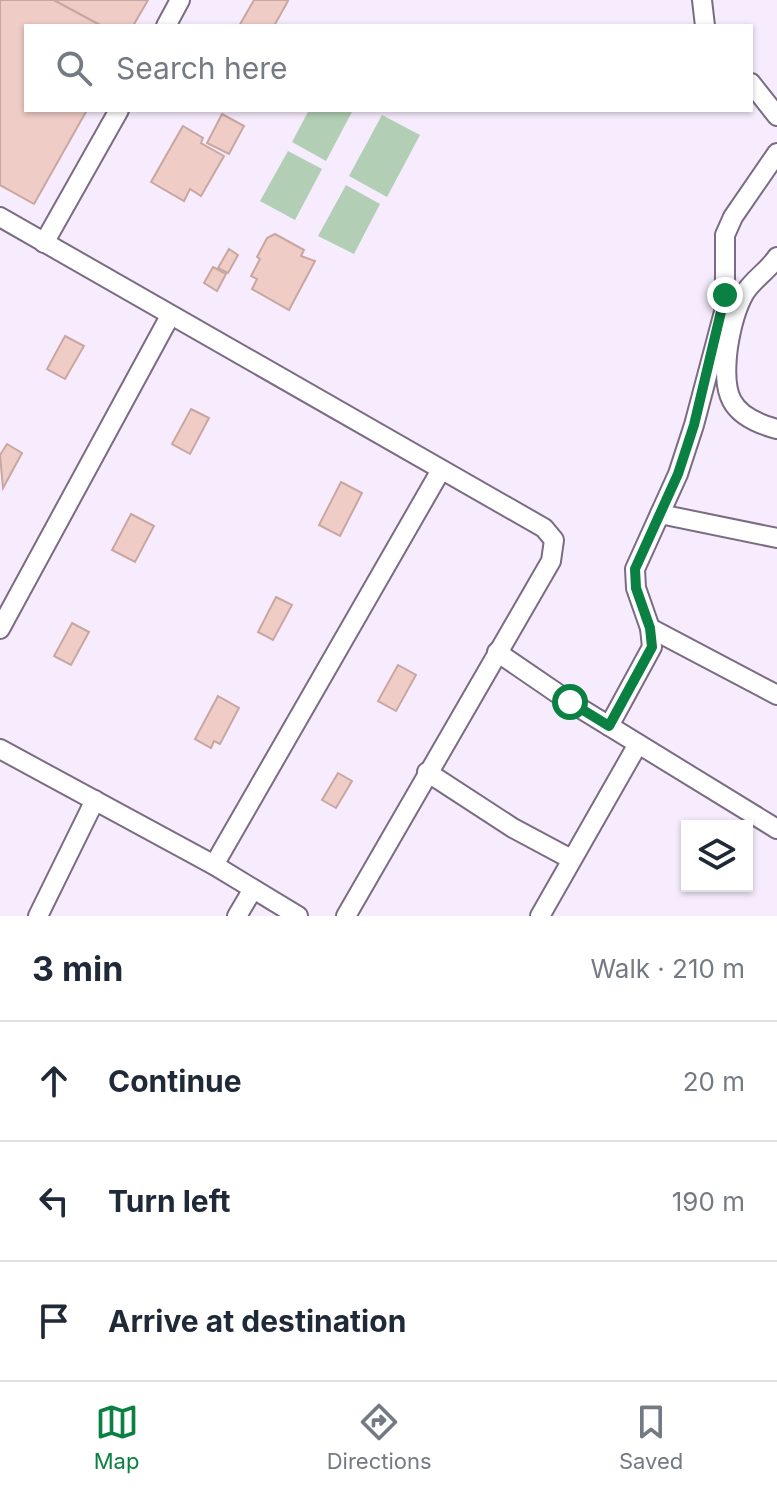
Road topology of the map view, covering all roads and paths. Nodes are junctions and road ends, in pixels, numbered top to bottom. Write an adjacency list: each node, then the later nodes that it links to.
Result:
1 (180, 0): 3 (street)
2 (702, 0): 4 (street)
3 (167, 24)
4 (705, 24)
5 (753, 86): 7 (street)
6 (118, 112): 10 (street)
7 (777, 116)
8 (777, 153): 15 (street)
9 (0, 217): 10 (street)
10 (44, 243): 12 (street)
11 (777, 257): 13 (street)
12 (170, 316): 14 (street); 18 (street)
13 (777, 429)
14 (441, 470): 19 (street); 28 (street)
15 (660, 514): 16 (street); 17 (street)
16 (777, 538)
17 (650, 628): 20 (street); 21 (street)
18 (0, 629)
19 (497, 652): 21 (street); 24 (street)
20 (777, 695)
21 (609, 726): 22 (street)
22 (638, 744): 26 (street); 27 (street)
23 (0, 749): 25 (street)
24 (427, 772): 27 (street); 33 (street)
25 (95, 800): 28 (street); 30 (street)
26 (777, 829)
27 (571, 859): 34 (street)
28 (214, 865): 29 (street)
29 (253, 889): 31 (street); 32 (street)
30 (38, 916)
31 (237, 916)
32 (298, 916)
33 (346, 916)
34 (540, 916)

